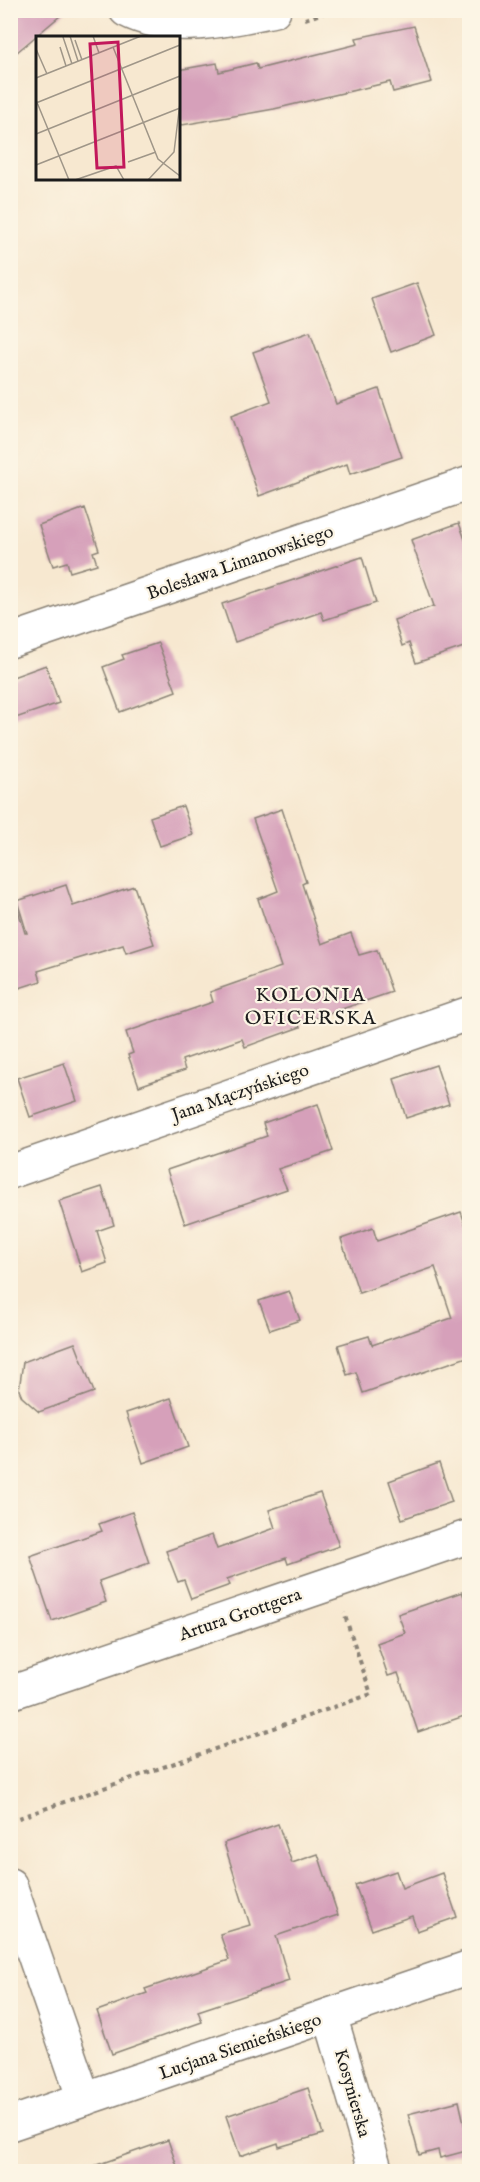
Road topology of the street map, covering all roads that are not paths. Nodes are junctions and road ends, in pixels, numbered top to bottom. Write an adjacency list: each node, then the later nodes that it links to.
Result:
1 (126, 10): 2 (street)
2 (274, 10)
3 (470, 483): 4 (street, Bolesława Limanowskiego)
4 (10, 641)
5 (470, 1012): 6 (street, Jana Mączyńskiego)
6 (10, 1172)
7 (470, 1536): 8 (street, Artura Grottgera)
8 (10, 1693)
9 (10, 1885): 12 (street)
10 (470, 1967): 11 (street, Lucjana Siemieńskiego)
11 (330, 2015): 12 (street, Lucjana Siemieńskiego); 14 (street, Kosynierska)
12 (84, 2099): 13 (street, Lucjana Siemieńskiego)
13 (10, 2124)
14 (376, 2172)

